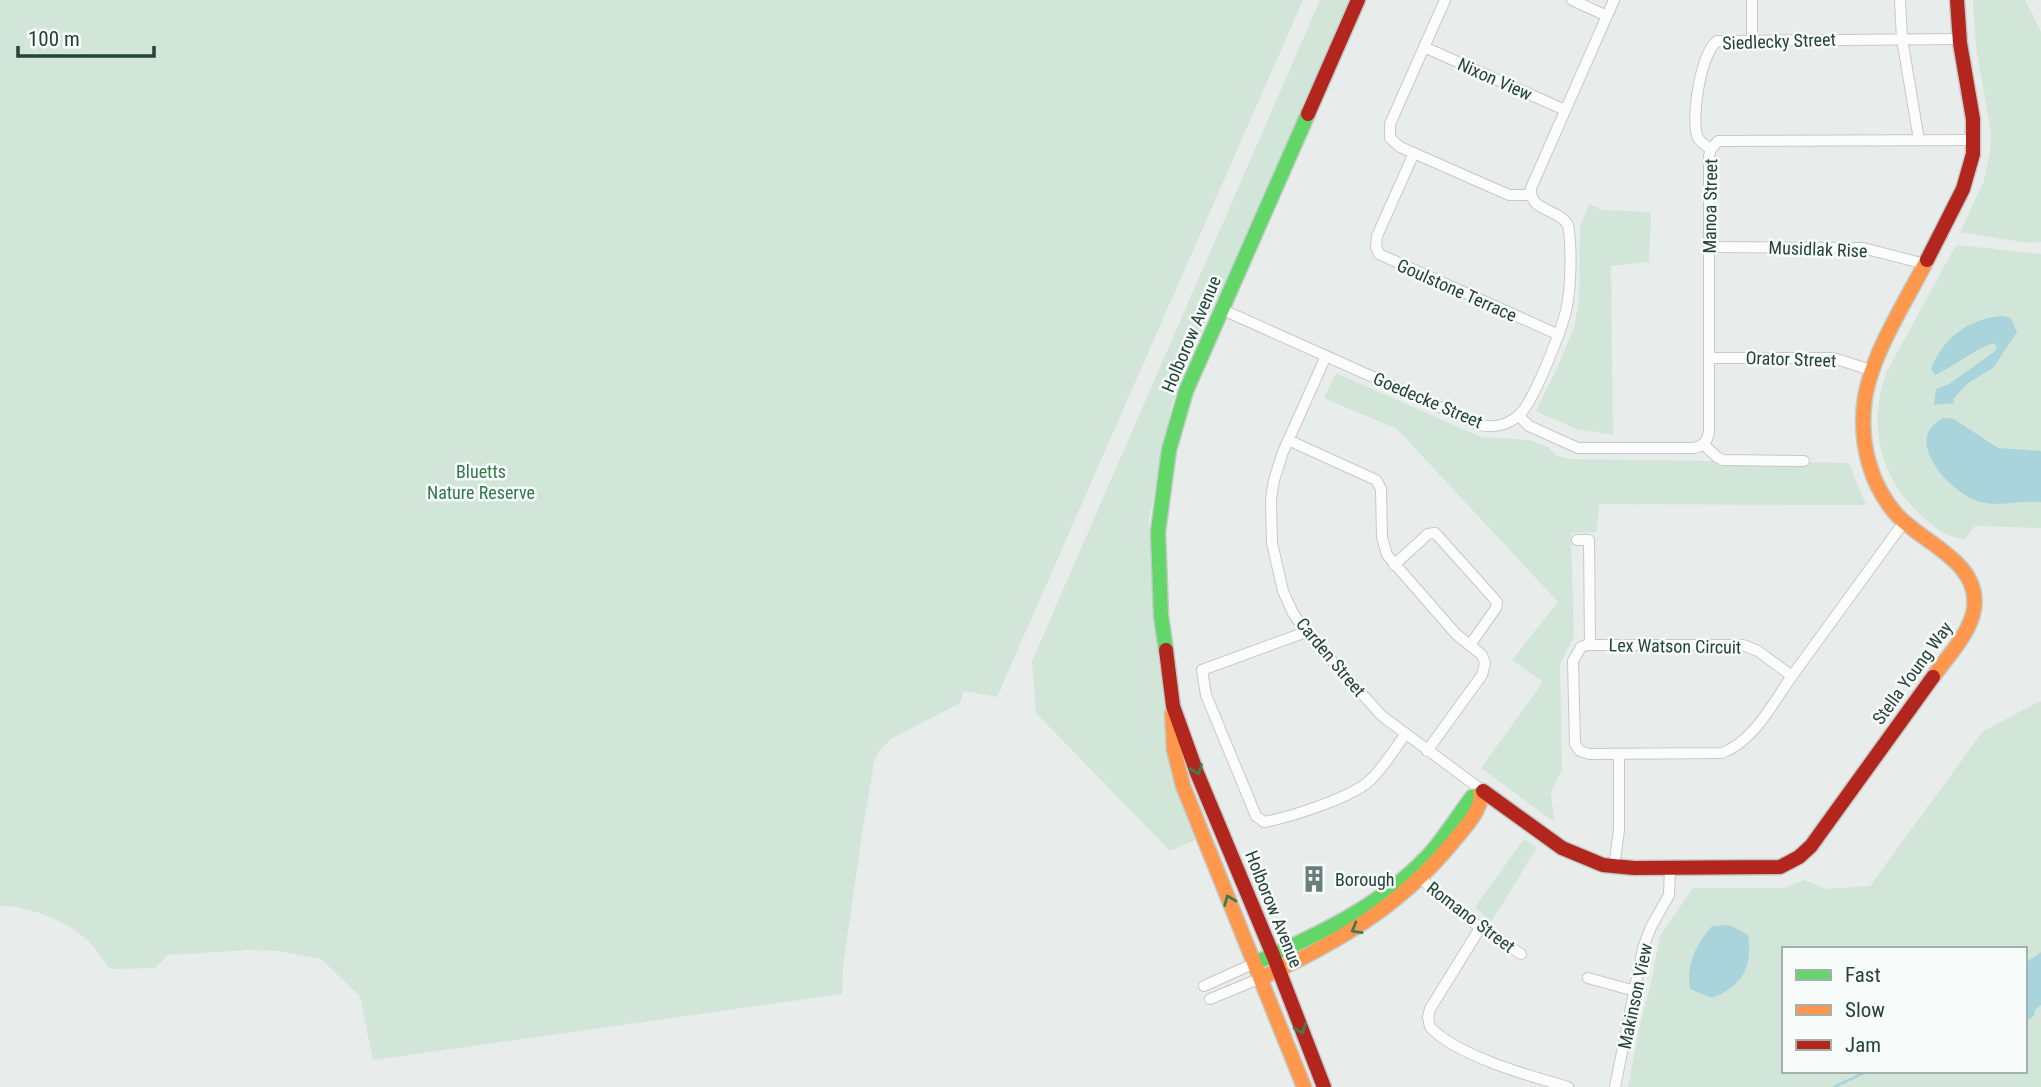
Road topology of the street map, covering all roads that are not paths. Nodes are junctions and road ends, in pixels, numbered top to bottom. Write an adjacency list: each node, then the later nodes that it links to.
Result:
1 (1358, 0): 21 (street, Holborow Avenue)
2 (1445, 0): 12 (street)
3 (1572, 0): 8 (street)
4 (1614, 0): 8 (street)
5 (1752, 0): 9 (street)
6 (1900, 0): 10 (street)
7 (1958, 0): 11 (street, Stella Young Way)
8 (1607, 16): 13 (street)
9 (1752, 39): 10 (street, Siedlecky Street); 16 (street, Siedlecky Street)
10 (1902, 39): 11 (street, Siedlecky Street); 14 (street)
11 (1959, 39): 15 (street, Stella Young Way)
12 (1424, 47): 13 (street, Nixon View); 17 (street)
13 (1565, 110): 18 (street)
14 (1919, 140): 15 (street, Manoa Street); 16 (street, Manoa Street)
15 (1975, 140): 20 (street, Stella Young Way)
16 (1711, 149): 19 (street, Manoa Street)
17 (1414, 153): 18 (street); 22 (street, Goulstone Terrace)
18 (1530, 194): 22 (street)
19 (1709, 247): 20 (street, Musidlak Rise); 24 (street, Manoa Street)
20 (1925, 264): 25 (street, Stella Young Way)
21 (1221, 309): 23 (street, Goedecke Street); 37 (street, Holborow Avenue)
22 (1559, 335): 26 (street)
23 (1326, 356): 26 (street, Goedecke Street); 27 (street, Carden Street)
24 (1709, 358): 25 (street, Orator Street); 28 (street, Manoa Street)
25 (1871, 370): 30 (street, Stella Young Way)
26 (1518, 416): 28 (street)
27 (1289, 440): 32 (street); 33 (street, Carden Street)
28 (1703, 444): 29 (street)
29 (1804, 461)
30 (1905, 522): 36 (street, Lex Watson Circuit); 43 (street, Stella Young Way)
31 (1577, 540): 35 (street, Lex Watson Circuit)
32 (1394, 565): 34 (street); 34 (street)
33 (1306, 632): 38 (street, Carden Street); 38 (street)
34 (1469, 645): 39 (street)
35 (1590, 645): 36 (street, Lex Watson Circuit); 40 (street, Lex Watson Circuit)
36 (1793, 676): 40 (street, Lex Watson Circuit)
37 (1173, 706): 47 (street, Holborow Avenue, one-way to 47); 48 (street, Holborow Avenue, one-way to 37)
38 (1405, 735): 39 (street, Carden Street)
39 (1427, 751): 41 (street, Carden Street)
40 (1619, 754): 42 (street)
41 (1483, 791): 42 (street, Stella Young Way)
42 (1614, 867): 43 (street, Stella Young Way)
43 (1670, 868): 53 (street, Makinson View)
44 (1421, 879): 45 (street, Romano Street); 47 (street); 49 (street, one-way to 49)
45 (1480, 928): 46 (street, Romano Street); 57 (street)
46 (1521, 954)
47 (1273, 955): 48 (street); 49 (street, Holborow Avenue)
48 (1255, 963): 50 (street, Holborow Avenue); 52 (street)
49 (1279, 970): 50 (street); 56 (street, Holborow Avenue, one-way to 56)
50 (1261, 978): 54 (street); 55 (street, Holborow Avenue)
51 (1588, 978): 53 (street)
52 (1204, 986)
53 (1635, 991): 58 (street, Makinson View)
54 (1210, 999)
55 (1304, 1087)
56 (1324, 1087)
57 (1568, 1087)
58 (1615, 1087)

